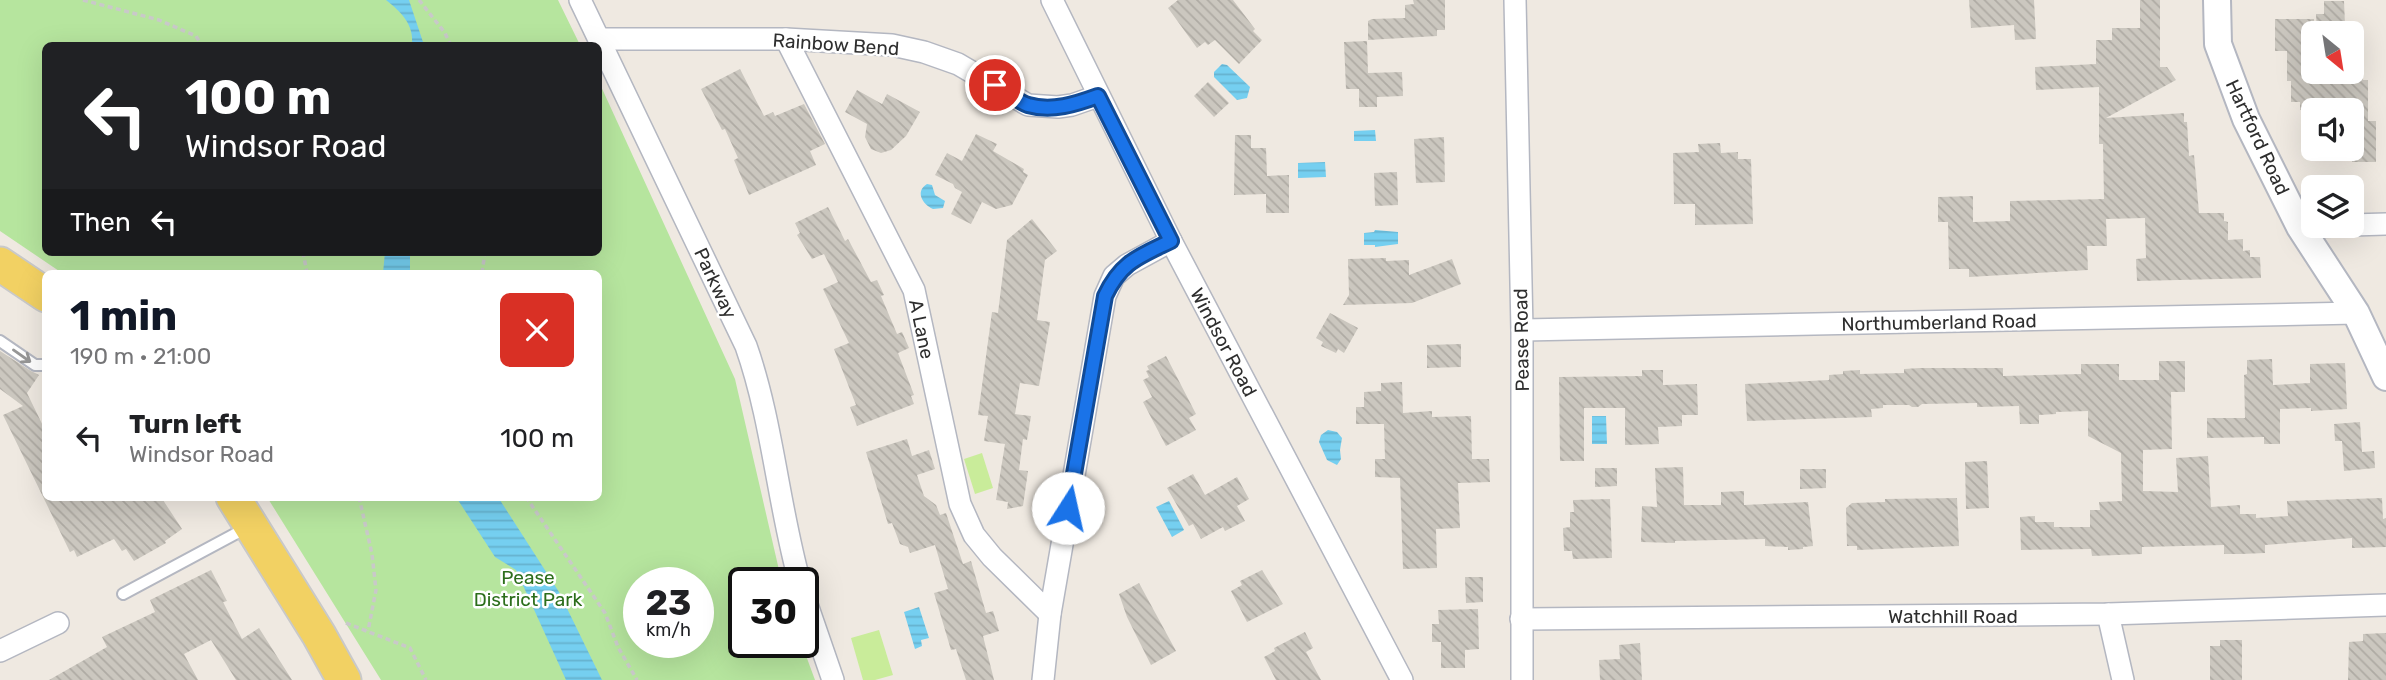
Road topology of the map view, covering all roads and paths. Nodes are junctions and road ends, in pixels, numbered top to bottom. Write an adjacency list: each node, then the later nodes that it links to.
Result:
1 (83, 0): 9 (path)
2 (419, 0): 10 (path)
3 (580, 0): 8 (street, Parkway)
4 (1052, 0): 11 (street, Windsor Road)
5 (1514, 0): 17 (street, Pease Road)
6 (2217, 0): 14 (street, Hartford Road)
7 (786, 38): 8 (street, Rainbow Bend); 11 (street, Rainbow Bend); 28 (street, A Lane)
8 (601, 39): 25 (street, Parkway)
9 (200, 42)
10 (449, 42)
11 (1098, 96): 15 (street, Windsor Road)
12 (2386, 224): 13 (street)
13 (2364, 225)
14 (2300, 227): 16 (street, Hartford Road)
15 (1171, 241): 28 (street); 41 (street, Windsor Road)
16 (2356, 313): 17 (street, Northumberland Road); 20 (street, Hartford Road)
17 (1522, 330): 30 (street, Pease Road)
18 (0, 341): 19 (lane, one-way to 19)
19 (42, 365)
20 (2386, 377)
21 (235, 501): 24 (main road)
22 (360, 501): 33 (path)
23 (529, 501): 38 (path)
24 (251, 526): 26 (lane); 36 (main road)
25 (796, 567)
26 (123, 594)
27 (2386, 605): 29 (street, Watchhill Road)
28 (1050, 614): 40 (street)
29 (2108, 614): 30 (street, Watchhill Road); 43 (street)
30 (1521, 619): 42 (street, Pease Road)
31 (58, 623): 35 (street)
32 (346, 623): 33 (path)
33 (368, 631): 37 (path)
34 (819, 639): 39 (street)
35 (0, 650)
36 (344, 680)
37 (426, 680)
38 (637, 680)
39 (833, 680)
40 (1043, 680)
41 (1402, 680)
42 (1522, 680)
43 (2123, 680)

